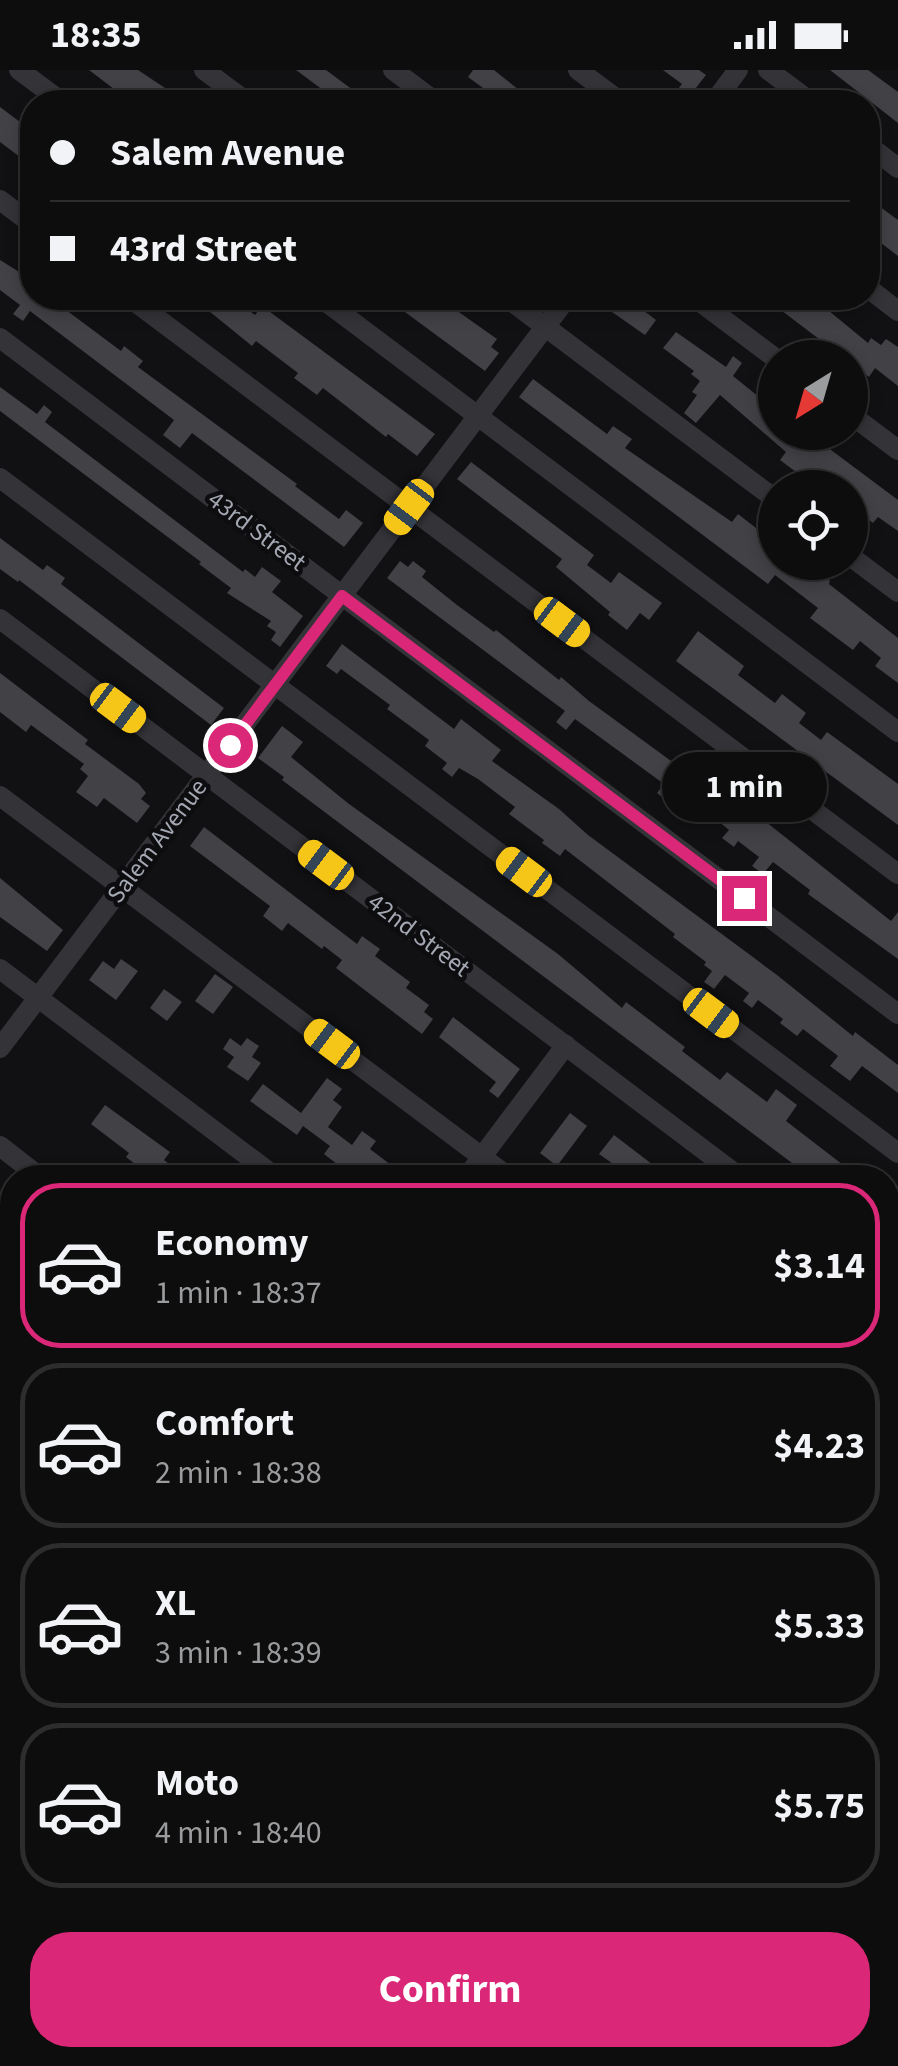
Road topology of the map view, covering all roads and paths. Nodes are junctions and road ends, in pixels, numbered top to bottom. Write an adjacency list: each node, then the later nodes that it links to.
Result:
1 (19, 70): 6 (street)
2 (204, 70): 7 (street)
3 (393, 70): 8 (street)
4 (578, 70): 9 (street)
5 (768, 70): 10 (street)
6 (46, 90)
7 (231, 90)
8 (420, 90)
9 (605, 90)
10 (795, 90)
11 (146, 310): 24 (street)
12 (337, 310): 19 (street)
13 (524, 310): 16 (street)
14 (558, 310): 16 (street, Salem Avenue)
15 (712, 310): 18 (street)
16 (546, 326): 19 (street, Salem Avenue); 23 (street)
17 (0, 338): 27 (street, 43rd Street)
18 (758, 345)
19 (478, 416): 24 (street, Salem Avenue); 30 (street)
20 (868, 428): 21 (street)
21 (898, 450)
22 (0, 478): 29 (street)
23 (758, 486)
24 (409, 507): 27 (street, Salem Avenue); 33 (street)
25 (868, 570): 26 (street)
26 (898, 592)
27 (342, 596): 29 (street, Salem Avenue); 37 (street, 43rd Street)
28 (0, 620): 31 (street, 42nd Street)
29 (275, 685): 31 (street, Salem Avenue); 41 (street)
30 (898, 732)
31 (207, 775): 34 (street, Salem Avenue); 38 (street, 42nd Street)
32 (0, 796): 34 (street)
33 (898, 874)
34 (122, 887): 36 (street, Salem Avenue); 42 (street)
35 (0, 970): 36 (street)
36 (38, 998): 39 (street, Salem Avenue); 44 (street)
37 (898, 1014)
38 (566, 1045): 42 (street); 47 (street, 42nd Street)
39 (0, 1048)
40 (0, 1146): 43 (street)
41 (898, 1154)
42 (482, 1156): 45 (street); 46 (street)
43 (25, 1165)
44 (260, 1165)
45 (475, 1165)
46 (493, 1165)
47 (725, 1165)

